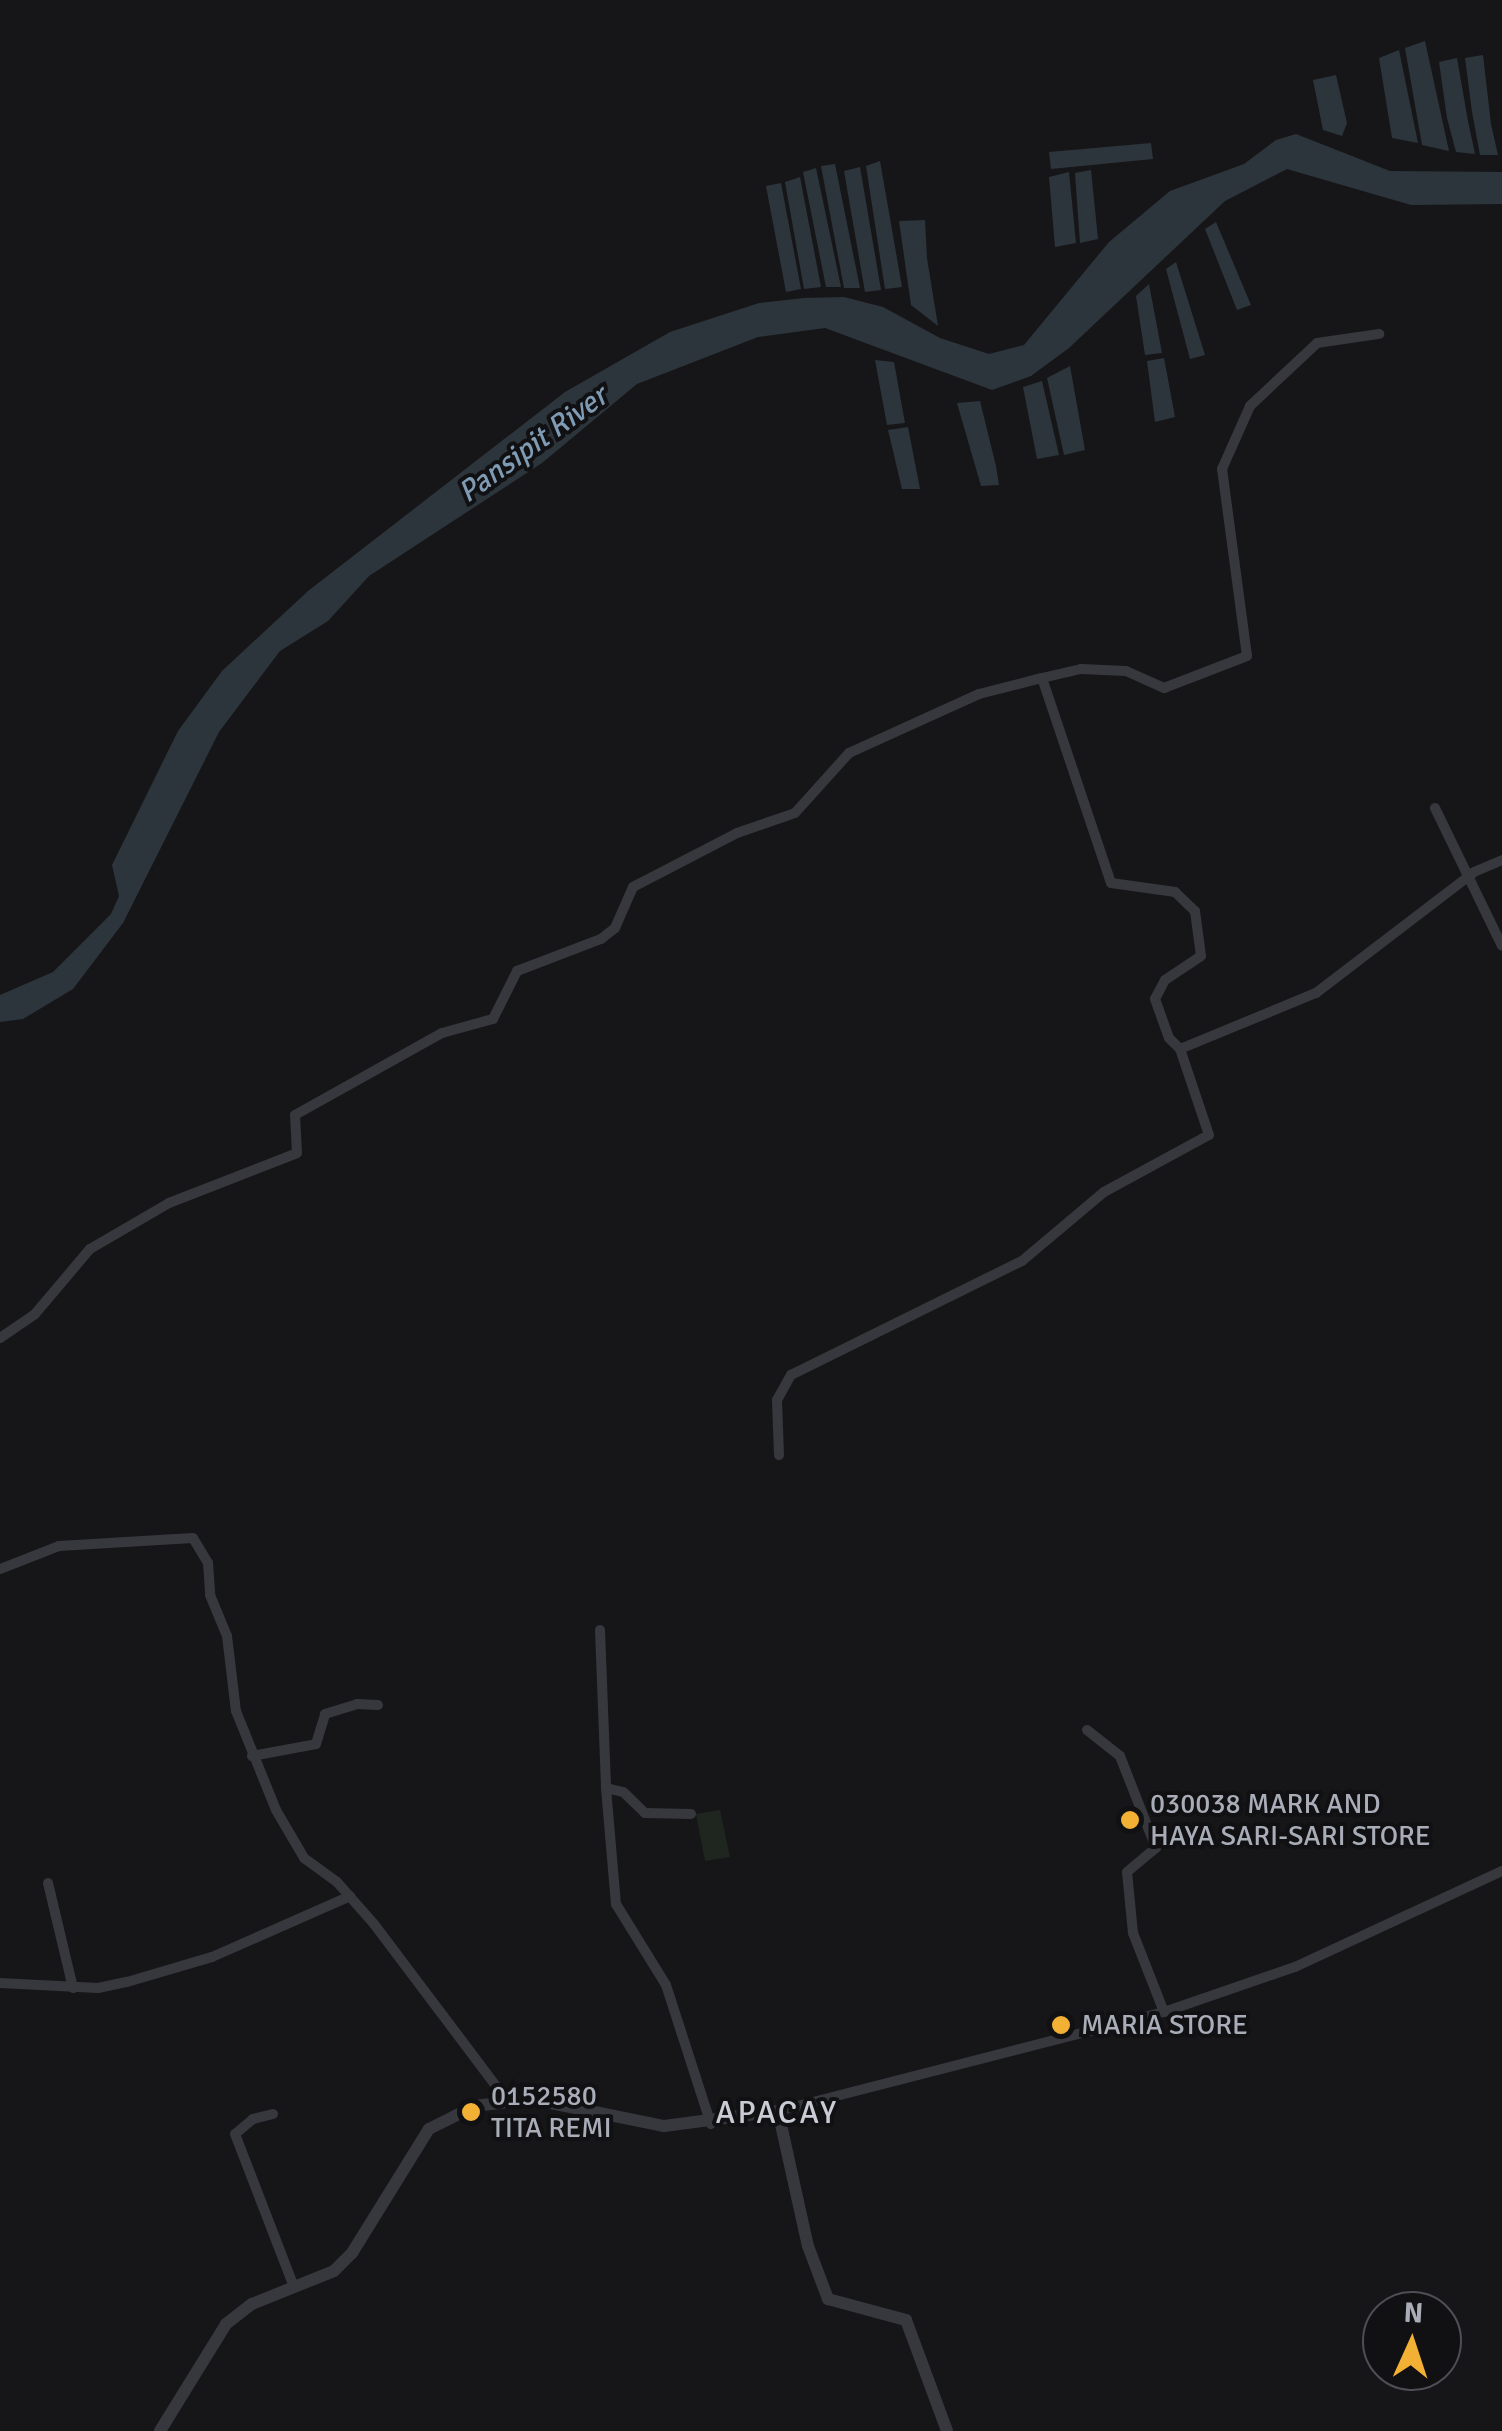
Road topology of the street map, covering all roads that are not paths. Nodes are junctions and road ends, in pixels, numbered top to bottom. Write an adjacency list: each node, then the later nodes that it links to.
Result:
1 (1378, 334): 2 (street)
2 (1042, 678): 7 (street); 8 (street)
3 (1435, 808): 5 (street)
4 (1502, 860): 5 (street)
5 (1466, 880): 6 (street); 7 (street)
6 (1502, 946)
7 (1180, 1049): 9 (street)
8 (0, 1338)
9 (779, 1454)
10 (0, 1569): 14 (street)
11 (600, 1630): 15 (street)
12 (378, 1705): 14 (street)
13 (1087, 1730): 22 (street)
14 (252, 1756): 19 (street)
15 (606, 1788): 16 (street); 26 (street)
16 (691, 1814)
17 (1502, 1871): 22 (street)
18 (48, 1883): 21 (street)
19 (350, 1896): 21 (street); 23 (street)
20 (0, 1983): 21 (street)
21 (74, 1988)
22 (1164, 2012): 24 (street)
23 (506, 2099): 26 (street); 27 (street)
24 (778, 2112): 26 (street); 29 (street)
25 (273, 2114): 27 (street)
26 (711, 2124)
27 (294, 2286): 28 (street)
28 (160, 2431)
29 (947, 2431)

